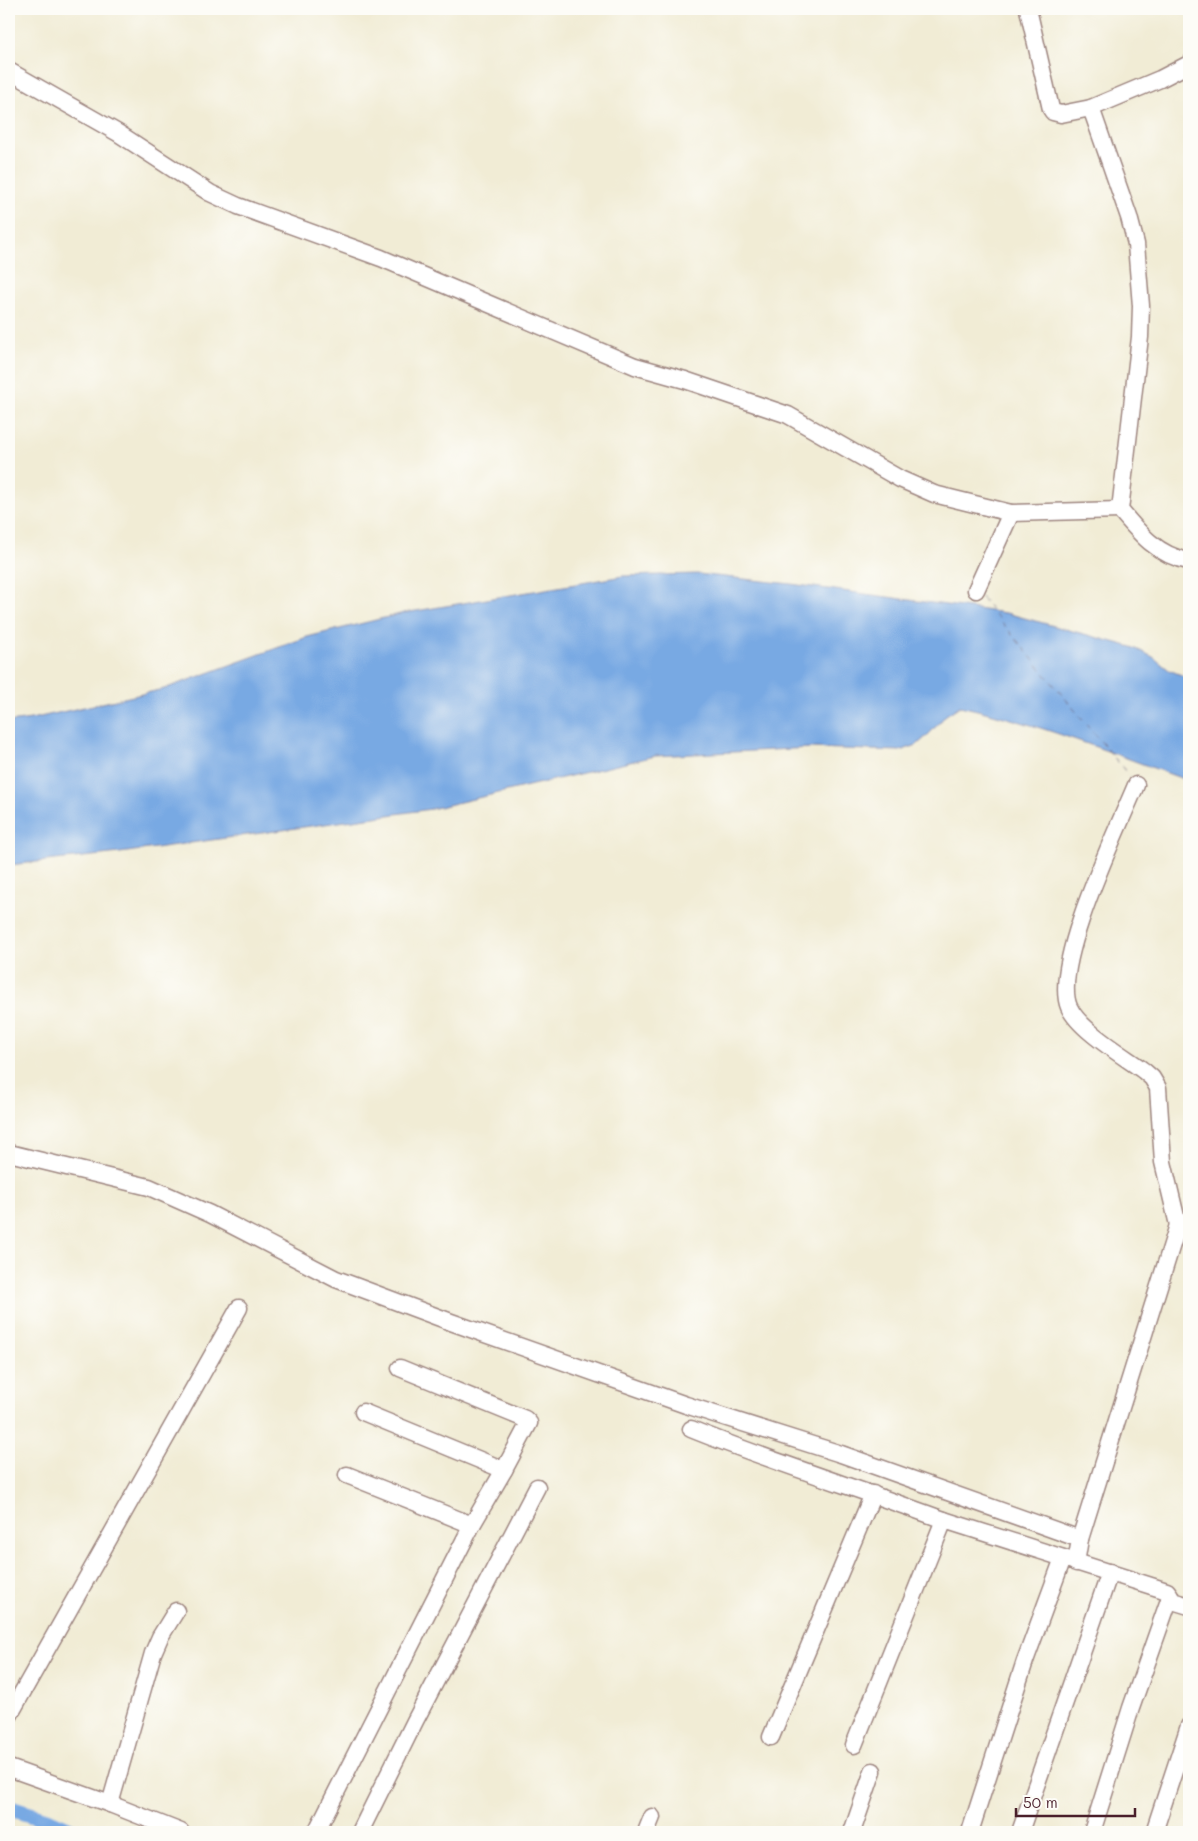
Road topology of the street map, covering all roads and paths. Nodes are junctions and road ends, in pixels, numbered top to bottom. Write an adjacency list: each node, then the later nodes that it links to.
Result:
1 (1028, 9): 4 (street)
2 (1189, 64): 4 (street)
3 (9, 71): 6 (street)
4 (1091, 108): 5 (street)
5 (1120, 510): 6 (street); 7 (street)
6 (1011, 513): 8 (street)
7 (1189, 560)
8 (976, 590)
9 (1136, 784): 11 (street)
10 (9, 1153): 22 (street)
11 (1183, 1226): 22 (street)
12 (239, 1308): 28 (street)
13 (400, 1368): 16 (street)
14 (363, 1412): 16 (street)
15 (692, 1430): 19 (street)
16 (504, 1470): 21 (street)
17 (347, 1475): 21 (street)
18 (537, 1487): 38 (street)
19 (873, 1494): 20 (street); 30 (street)
20 (944, 1520): 23 (street); 31 (street)
21 (472, 1525): 37 (street)
22 (1080, 1539): 23 (street)
23 (1070, 1560): 24 (street); 41 (street)
24 (1110, 1572): 25 (street); 42 (street)
25 (1169, 1600): 26 (street); 43 (street)
26 (1189, 1606)
27 (176, 1610): 34 (street)
28 (9, 1716)
29 (1189, 1726): 44 (street)
30 (770, 1737)
31 (854, 1745)
32 (9, 1768): 34 (street)
33 (873, 1771): 40 (street)
34 (110, 1804): 36 (street)
35 (652, 1817): 39 (street)
36 (181, 1832)
37 (316, 1832)
38 (360, 1832)
39 (646, 1832)
40 (852, 1832)
41 (970, 1832)
42 (1020, 1832)
43 (1092, 1832)
44 (1154, 1832)

